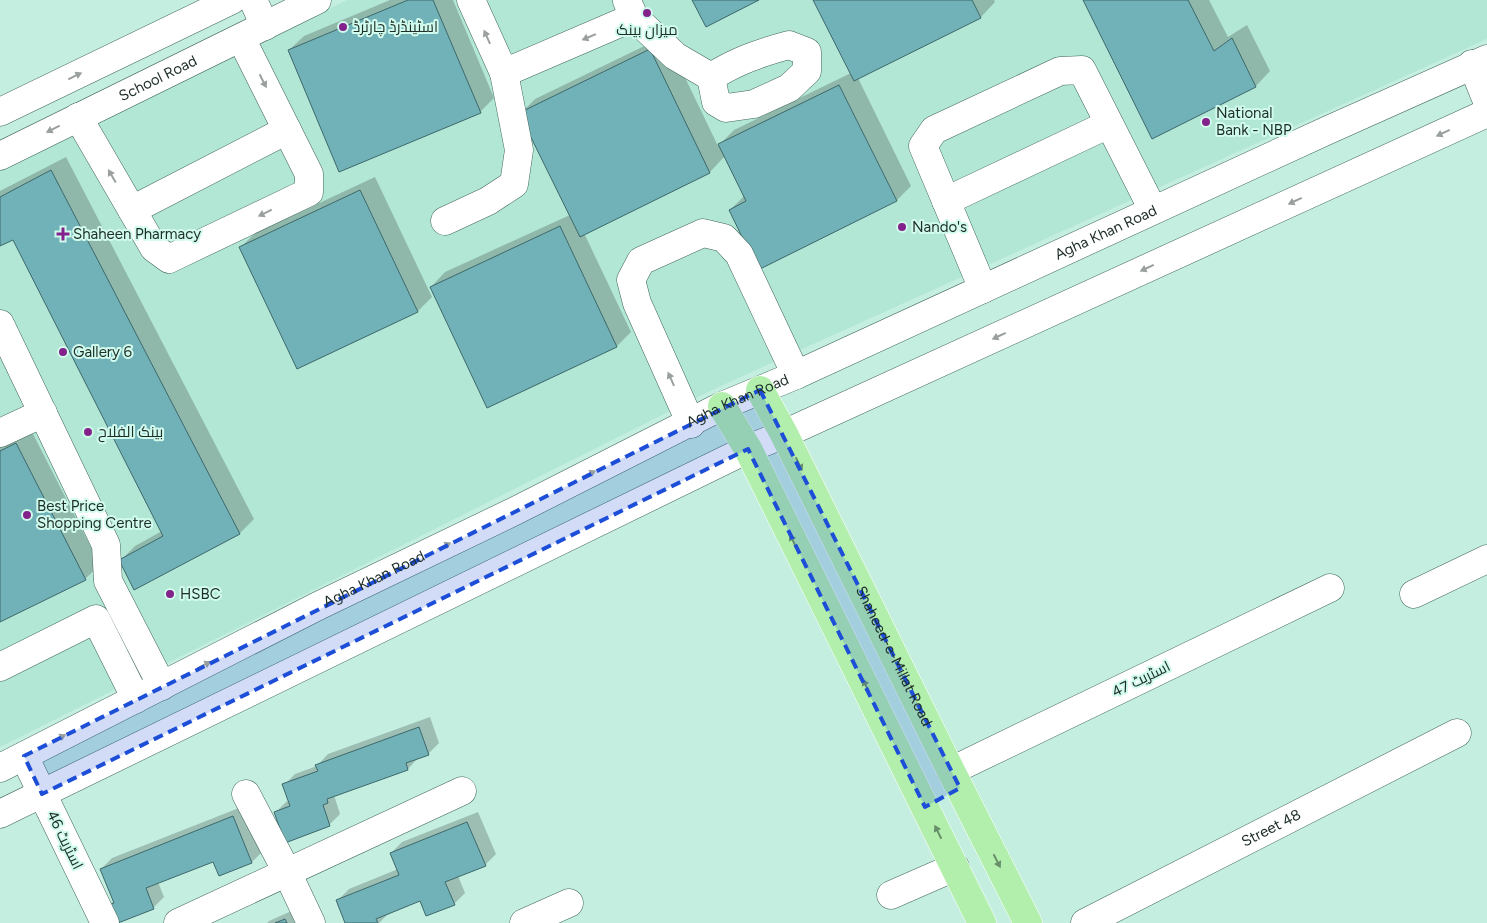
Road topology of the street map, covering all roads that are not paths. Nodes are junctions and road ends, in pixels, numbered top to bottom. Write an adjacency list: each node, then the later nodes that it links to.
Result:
1 (232, 0): 12 (street, one-way to 1)
2 (253, 0): 6 (street)
3 (317, 0): 6 (street, School Road)
4 (471, 0): 9 (street, one-way to 4)
5 (630, 9): 9 (street, one-way to 9); 10 (street)
6 (265, 26): 7 (street, School Road)
7 (241, 38): 14 (street, School Road); 16 (street, one-way to 16)
8 (1480, 62): 11 (street); 20 (street, Agha Khan Road)
9 (504, 73): 21 (street)
10 (712, 77)
11 (1487, 101)
12 (0, 112)
13 (1487, 113): 30 (street, one-way to 30)
14 (78, 117): 17 (street, School Road, one-way to 17); 19 (street, one-way to 14)
15 (1109, 124): 18 (street); 18 (street); 20 (street)
16 (287, 130): 19 (street); 19 (street, one-way to 19)
17 (0, 156)
18 (946, 201): 22 (street)
19 (132, 210)
20 (1153, 210): 22 (street, Agha Khan Road)
21 (445, 221)
22 (982, 289): 24 (street, Agha Khan Road)
23 (0, 324): 27 (street)
24 (796, 375): 25 (street, Agha Khan Road); 28 (street, one-way to 24)
25 (760, 390): 26 (street, Agha Khan Road); 30 (main road, Shaheed-e-Millat Road)
26 (722, 406): 28 (street, Agha Khan Road); 31 (main road)
27 (43, 413): 29 (street); 36 (street)
28 (691, 424): 36 (street, Agha Khan Road, one-way to 28)
29 (0, 433)
30 (784, 434): 31 (street); 41 (main road, Shaheed-e-Millat Road, one-way to 41)
31 (748, 449): 43 (street); 45 (main road, one-way to 31)
32 (1487, 559): 34 (street)
33 (1330, 588): 41 (street, اسٹریٹ 47)
34 (1414, 594)
35 (0, 667): 37 (street)
36 (162, 686): 37 (street, Agha Khan Road)
37 (136, 700): 39 (street, Agha Khan Road, one-way to 37)
38 (1457, 733): 57 (street, Street 48)
39 (24, 756): 40 (street, Agha Khan Road); 43 (street, اسٹریٹ 46)
40 (0, 768)
41 (955, 779): 45 (main road); 56 (main road, Shaheed-e-Millat Road, one-way to 56)
42 (462, 791): 48 (street)
43 (42, 794): 46 (street); 51 (street, اسٹریٹ 46)
44 (246, 794): 48 (street)
45 (925, 807): 47 (main road, one-way to 45)
46 (0, 814)
47 (955, 868): 49 (street); 55 (main road)
48 (287, 872): 52 (street); 53 (street)
49 (891, 895)
50 (569, 903): 54 (street)
51 (105, 923)
52 (178, 923)
53 (311, 923)
54 (524, 923)
55 (982, 923)
56 (1028, 923)
57 (1085, 923)

